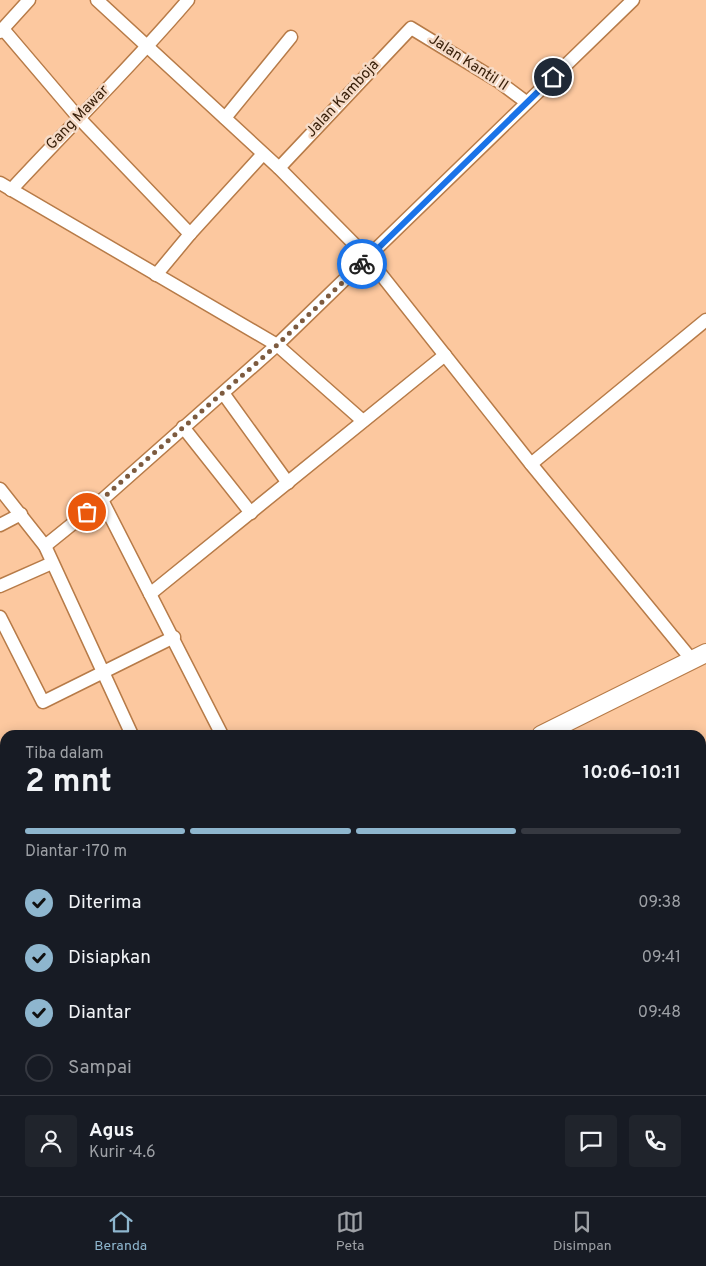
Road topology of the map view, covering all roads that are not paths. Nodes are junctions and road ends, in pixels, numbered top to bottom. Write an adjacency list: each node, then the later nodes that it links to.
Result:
1 (29, 0): 6 (street)
2 (97, 0): 8 (street)
3 (188, 0): 8 (street, Gang Mawar)
4 (633, 0): 9 (street)
5 (408, 29): 9 (street, Jalan Kantil II); 13 (street, Jalan Kamboja)
6 (1, 30): 10 (street)
7 (291, 37): 11 (street)
8 (148, 48): 10 (street, Gang Mawar); 11 (street)
9 (526, 102): 16 (street)
10 (78, 117): 14 (street, Gang Mawar); 15 (street)
11 (225, 118): 12 (street)
12 (263, 154): 13 (street); 15 (street)
13 (279, 168): 16 (street)
14 (5, 186): 17 (street)
15 (190, 234): 17 (street)
16 (368, 258): 19 (street); 20 (street)
17 (156, 275): 19 (street)
18 (706, 320): 24 (street)
19 (277, 345): 21 (street); 22 (street)
20 (445, 355): 22 (street); 24 (street)
21 (223, 393): 23 (street); 25 (street)
22 (363, 421): 25 (street)
23 (183, 427): 27 (street); 28 (street)
24 (531, 464): 37 (street)
25 (288, 483): 28 (street)
26 (0, 489): 29 (street)
27 (102, 500): 31 (street); 34 (street)
28 (251, 513): 34 (street)
29 (21, 514): 30 (street); 31 (street)
30 (0, 525)
31 (45, 546): 32 (street)
32 (52, 563): 33 (street); 38 (street)
33 (0, 586)
34 (150, 594): 36 (street)
35 (0, 617): 38 (street)
36 (174, 637): 38 (street); 40 (street)
37 (699, 657): 41 (main road)
38 (102, 673): 39 (street)
39 (130, 730)
40 (220, 730)
41 (551, 730)

